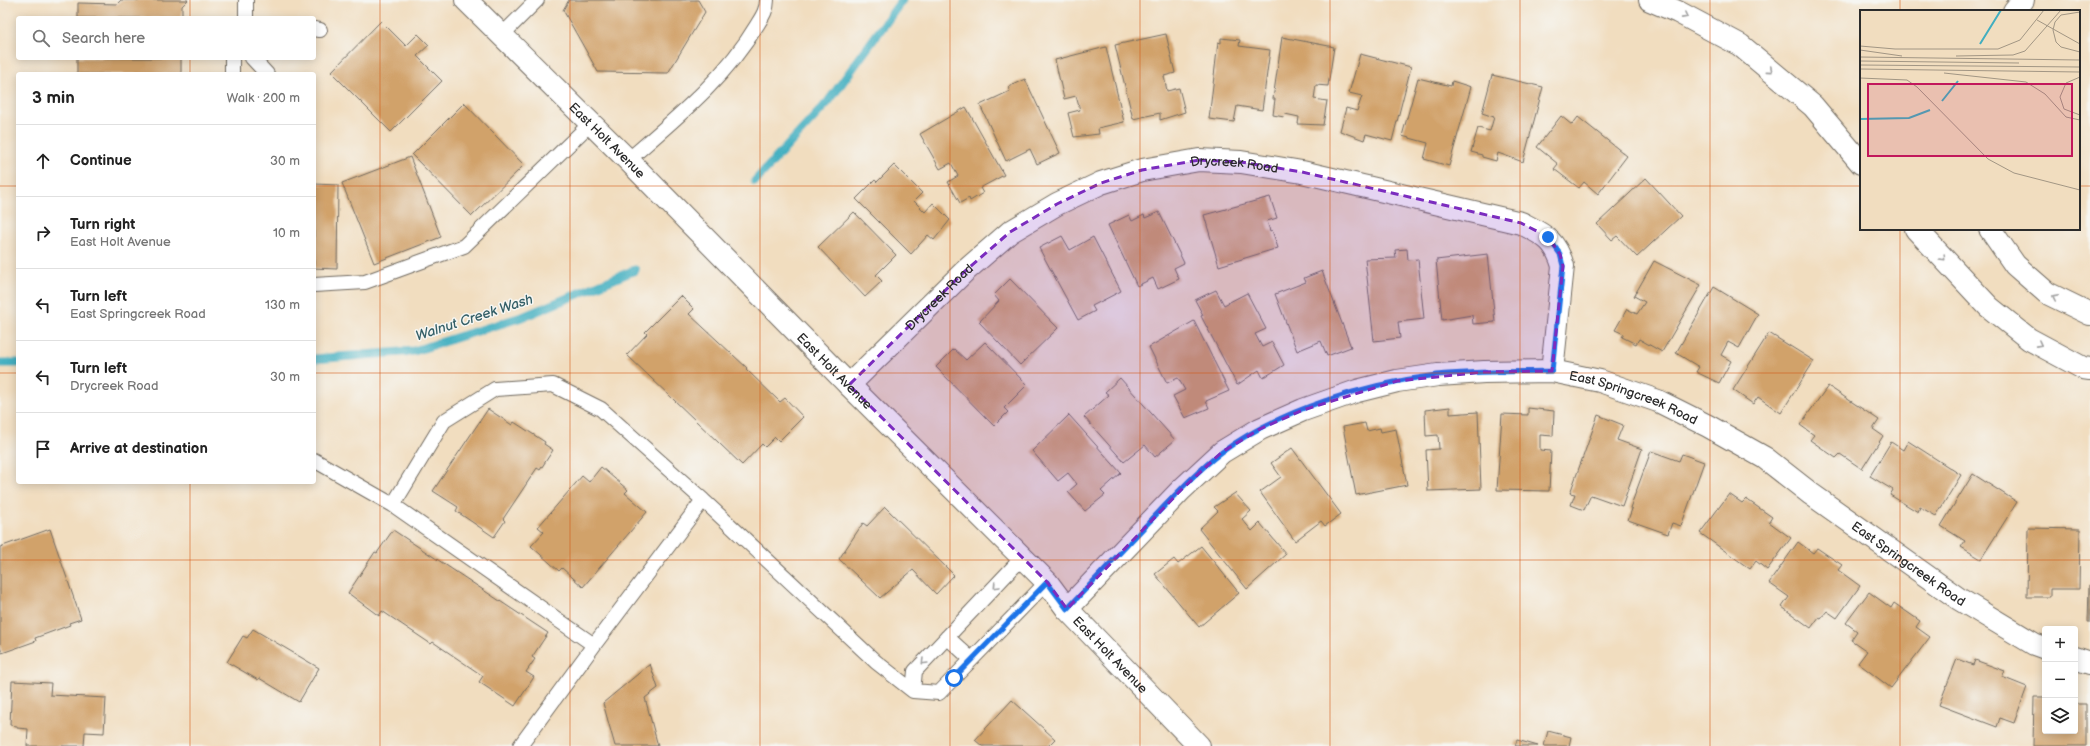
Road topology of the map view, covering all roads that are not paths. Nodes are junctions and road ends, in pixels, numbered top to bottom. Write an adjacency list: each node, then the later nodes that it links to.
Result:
1 (246, 0): 8 (lane)
2 (466, 0): 9 (main road, East Holt Avenue)
3 (537, 0): 9 (lane)
4 (767, 0): 15 (lane)
5 (1650, 0): 16 (main road, one-way to 16)
6 (2023, 0): 7 (main road)
7 (2015, 10)
8 (246, 16)
9 (502, 35): 14 (main road, East Holt Avenue)
10 (232, 60): 12 (lane)
11 (254, 60): 13 (lane)
12 (232, 72)
13 (266, 72)
14 (591, 123): 15 (main road, East Holt Avenue); 19 (lane)
15 (628, 160): 23 (main road, East Holt Avenue)
16 (1860, 162)
17 (1917, 230): 21 (main road, one-way to 21)
18 (1991, 230): 20 (main road, one-way to 18)
19 (316, 285)
20 (2090, 314)
21 (2090, 369)
22 (1552, 371): 23 (main road, Drycreek Road); 29 (main road, East Springcreek Road); 32 (main road, East Springcreek Road)
23 (849, 385): 27 (main road, East Holt Avenue)
24 (316, 461): 26 (lane)
25 (703, 500): 26 (lane); 31 (lane); 36 (lane)
26 (393, 505): 31 (lane)
27 (1022, 558): 28 (main road, East Holt Avenue); 30 (lane, one-way to 30)
28 (1047, 582): 29 (main road, East Holt Avenue); 33 (lane)
29 (1067, 609): 38 (main road, East Holt Avenue)
30 (947, 637): 33 (lane); 36 (lane, one-way to 36)
31 (594, 645): 37 (lane)
32 (2042, 647)
33 (972, 659): 36 (lane)
34 (2078, 659): 35 (main road)
35 (2090, 663)
36 (912, 691)
37 (520, 746)
38 (1199, 746)

